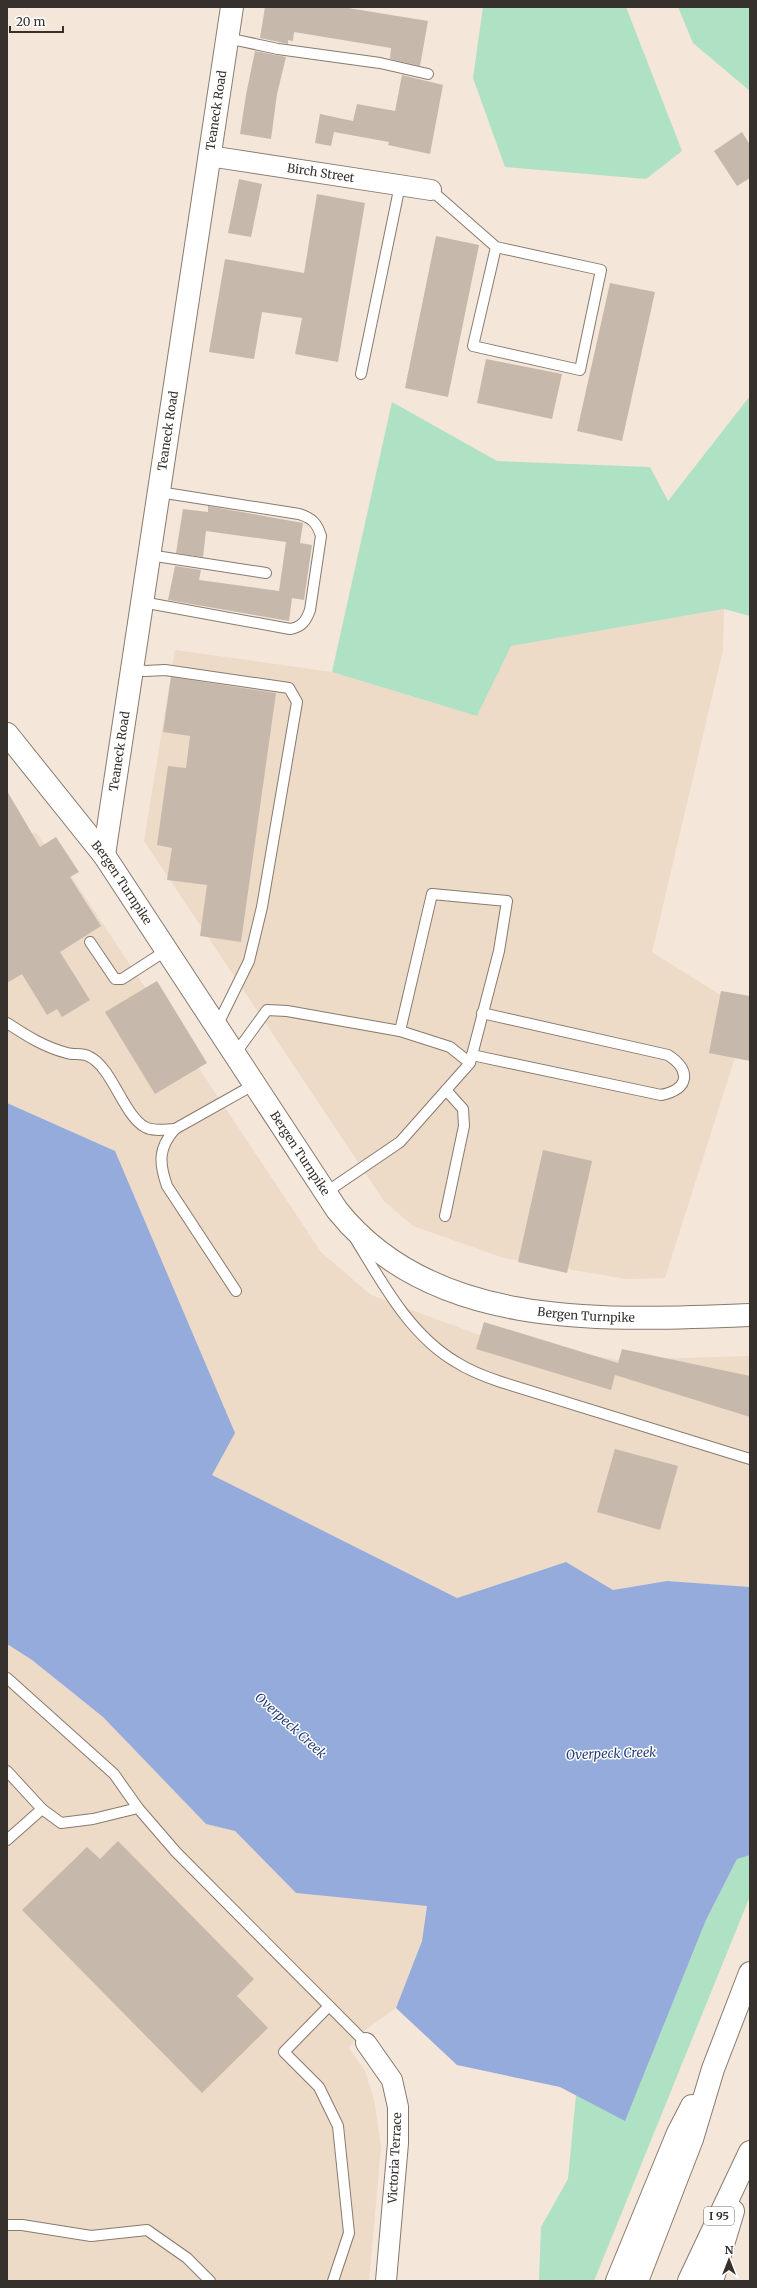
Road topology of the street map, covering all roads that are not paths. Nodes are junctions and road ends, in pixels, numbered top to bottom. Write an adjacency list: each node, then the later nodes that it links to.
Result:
1 (232, 7): 2 (main road, Teaneck Road)
2 (228, 38): 3 (lane); 4 (main road, Teaneck Road)
3 (428, 74)
4 (209, 156): 5 (street, Birch Street); 9 (main road, Teaneck Road)
5 (400, 185): 6 (street, Birch Street); 8 (lane)
6 (431, 190): 7 (lane)
7 (496, 247): 7 (lane)
8 (361, 374)
9 (158, 492): 10 (main road, Teaneck Road); 12 (lane)
10 (149, 555): 11 (lane); 12 (main road, Teaneck Road)
11 (266, 573)
12 (142, 602): 13 (main road, Teaneck Road)
13 (132, 669): 15 (main road, Teaneck Road); 20 (lane)
14 (10, 745): 15 (main road, Bergen Turnpike)
15 (104, 856): 17 (main road, Bergen Turnpike)
16 (90, 942): 17 (lane)
17 (167, 950): 20 (main road, Bergen Turnpike)
18 (482, 1014): 21 (lane); 23 (lane); 23 (lane)
19 (7, 1023): 26 (lane)
20 (217, 1026): 22 (main road, Bergen Turnpike)
21 (400, 1031): 22 (lane); 23 (lane)
22 (235, 1054): 24 (main road, Bergen Turnpike)
23 (471, 1059): 25 (lane)
24 (255, 1084): 26 (lane); 27 (main road, Bergen Turnpike)
25 (446, 1090): 27 (lane); 28 (lane)
26 (175, 1129): 29 (lane)
27 (329, 1199): 30 (main road, Bergen Turnpike); 31 (lane)
28 (445, 1216)
29 (236, 1291)
30 (750, 1315)
31 (750, 1459)
32 (7, 1678): 34 (lane)
33 (7, 1771): 35 (lane)
34 (138, 1808): 35 (lane); 38 (lane)
35 (42, 1809): 36 (lane)
36 (7, 1840)
37 (750, 1973): 40 (main road)
38 (329, 2006): 39 (lane); 44 (lane)
39 (366, 2042): 45 (street, Victoria Terrace)
40 (713, 2069): 46 (main road); 47 (main road)
41 (750, 2152): 48 (main road, I 95); 49 (main road, I 95)
42 (7, 2225): 43 (lane)
43 (210, 2281)
44 (333, 2281)
45 (386, 2281)
46 (616, 2281)
47 (637, 2281)
48 (689, 2281)
49 (712, 2281)

